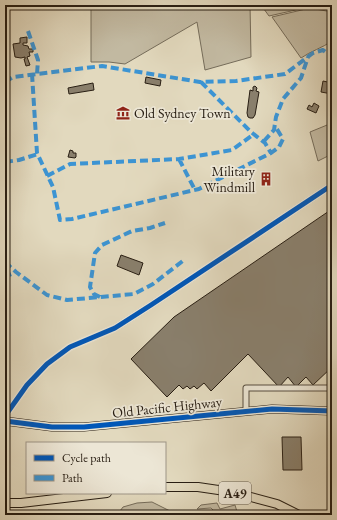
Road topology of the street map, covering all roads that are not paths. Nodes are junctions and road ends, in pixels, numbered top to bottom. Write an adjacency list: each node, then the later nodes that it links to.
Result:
1 (332, 185): 4 (street)
2 (332, 411): 3 (main road, Old Pacific Highway); 3 (street)
3 (246, 412): 5 (main road, Old Pacific Highway)
4 (5, 416)
5 (5, 421)
6 (166, 487): 9 (highway, A49)
7 (98, 494): 8 (highway)
8 (5, 503)
9 (299, 515)

